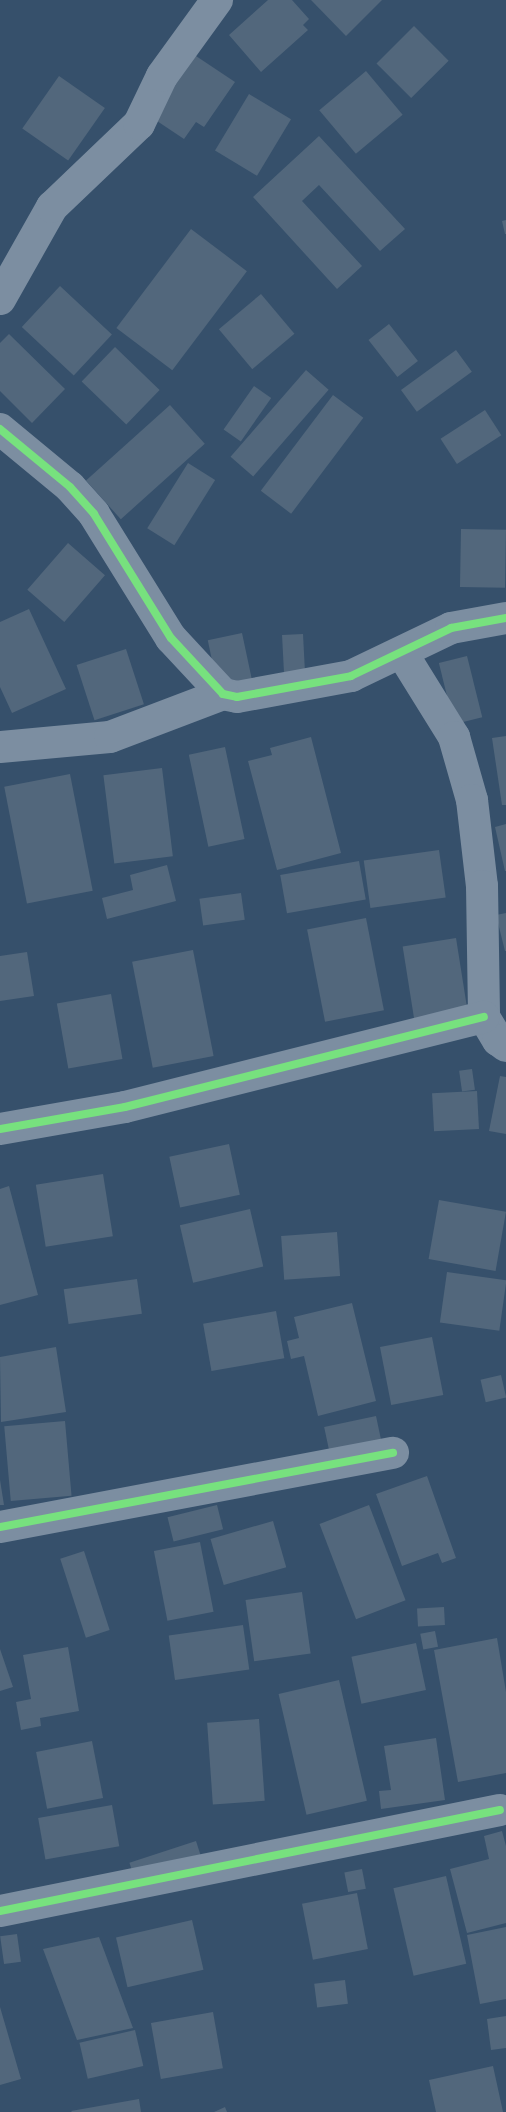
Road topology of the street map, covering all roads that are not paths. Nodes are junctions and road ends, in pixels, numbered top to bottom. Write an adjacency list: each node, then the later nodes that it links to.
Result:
1 (217, 0): 2 (street)
2 (0, 299)
3 (0, 429): 6 (street)
4 (506, 618): 5 (street)
5 (402, 652): 6 (street); 8 (street)
6 (224, 694): 7 (street)
7 (0, 747)
8 (484, 1017): 9 (street); 10 (street)
9 (506, 1046)
10 (0, 1129)
11 (393, 1453): 12 (street)
12 (0, 1527)
13 (500, 1810): 14 (street)
14 (0, 1911)

